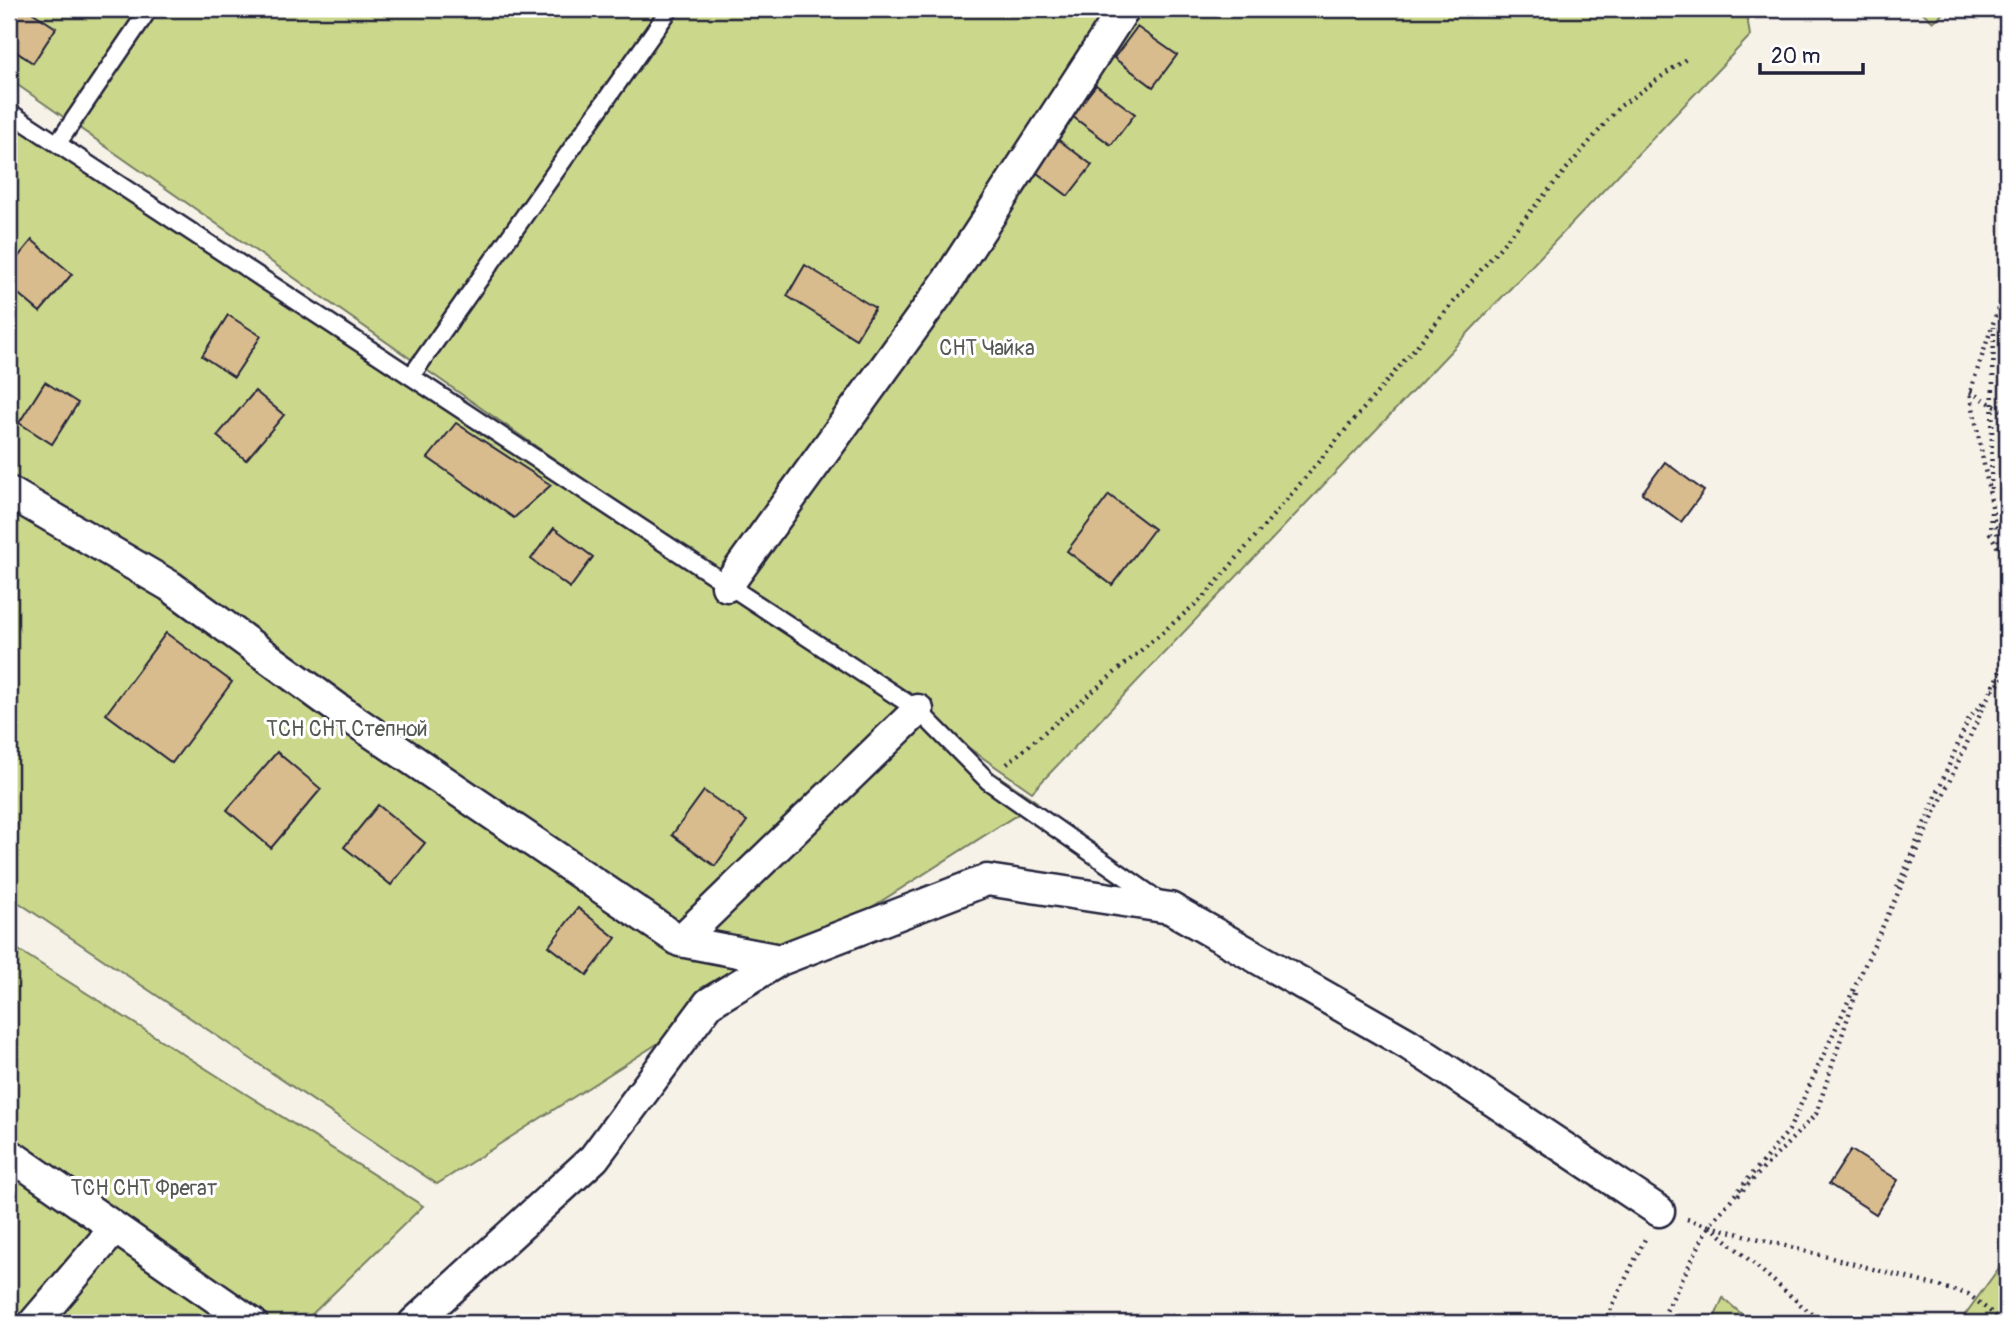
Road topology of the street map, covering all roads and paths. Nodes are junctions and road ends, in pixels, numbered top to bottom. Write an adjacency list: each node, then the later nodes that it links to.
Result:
1 (149, 9): 6 (lane)
2 (670, 9): 9 (lane)
3 (1125, 9): 14 (street)
4 (1686, 59): 18 (path)
5 (9, 112): 6 (lane)
6 (58, 144): 9 (lane)
7 (2007, 282): 10 (path)
8 (2007, 289): 13 (path)
9 (412, 374): 14 (lane)
10 (1970, 392): 11 (path); 15 (path)
11 (2007, 413)
12 (9, 492): 20 (street)
13 (2007, 568)
14 (727, 586): 17 (lane)
15 (2007, 654): 24 (path)
16 (2007, 674): 24 (path)
17 (918, 710): 18 (lane); 20 (street)
18 (988, 781): 19 (lane)
19 (1170, 908): 21 (street); 23 (street)
20 (680, 941): 21 (street)
21 (780, 960): 28 (street)
22 (9, 1154): 25 (street)
23 (1659, 1210): 24 (path); 29 (path)
24 (1709, 1226): 30 (path); 31 (path); 32 (path)
25 (115, 1228): 26 (street); 27 (street)
26 (34, 1323)
27 (252, 1323)
28 (414, 1323)
29 (1605, 1323)
30 (1660, 1323)
31 (1822, 1323)
32 (2005, 1323)

